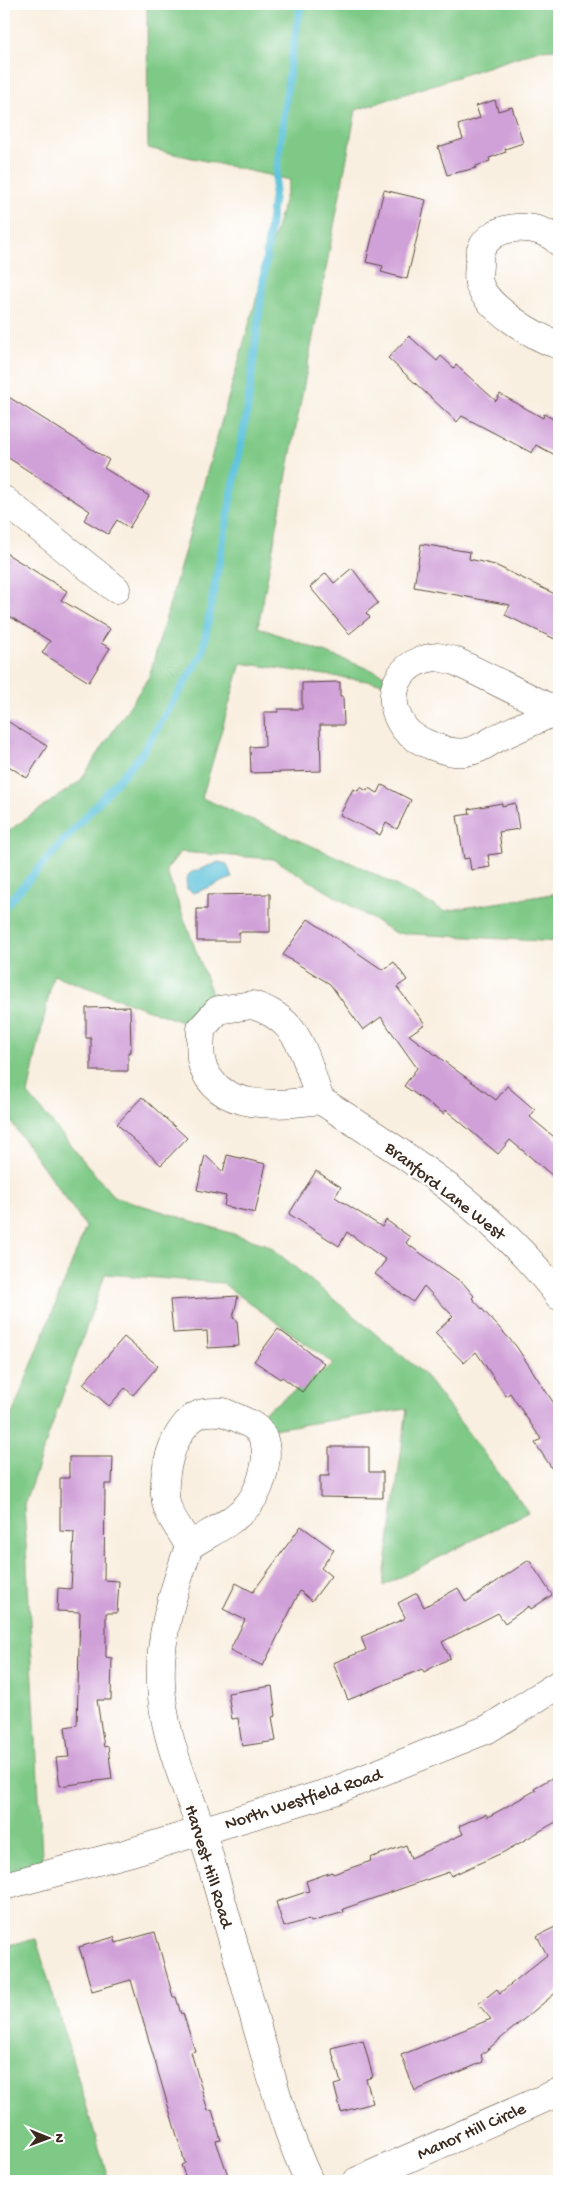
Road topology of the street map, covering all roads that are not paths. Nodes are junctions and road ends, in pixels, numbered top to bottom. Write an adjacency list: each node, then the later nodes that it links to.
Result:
1 (559, 242): 2 (street)
2 (559, 345)
3 (4, 500): 4 (street)
4 (116, 589)
5 (558, 712): 5 (street)
6 (320, 1100): 6 (street); 7 (street, Branford Lane West)
7 (559, 1296)
8 (189, 1546): 8 (street); 10 (street, Harvest Hill Road)
9 (559, 1684): 10 (street, North Westfield Road)
10 (202, 1832): 11 (street, North Westfield Road); 13 (street, Harvest Hill Road)
11 (4, 1886)
12 (559, 2092): 14 (street, Manor Hill Circle)
13 (309, 2181)
14 (357, 2181)

